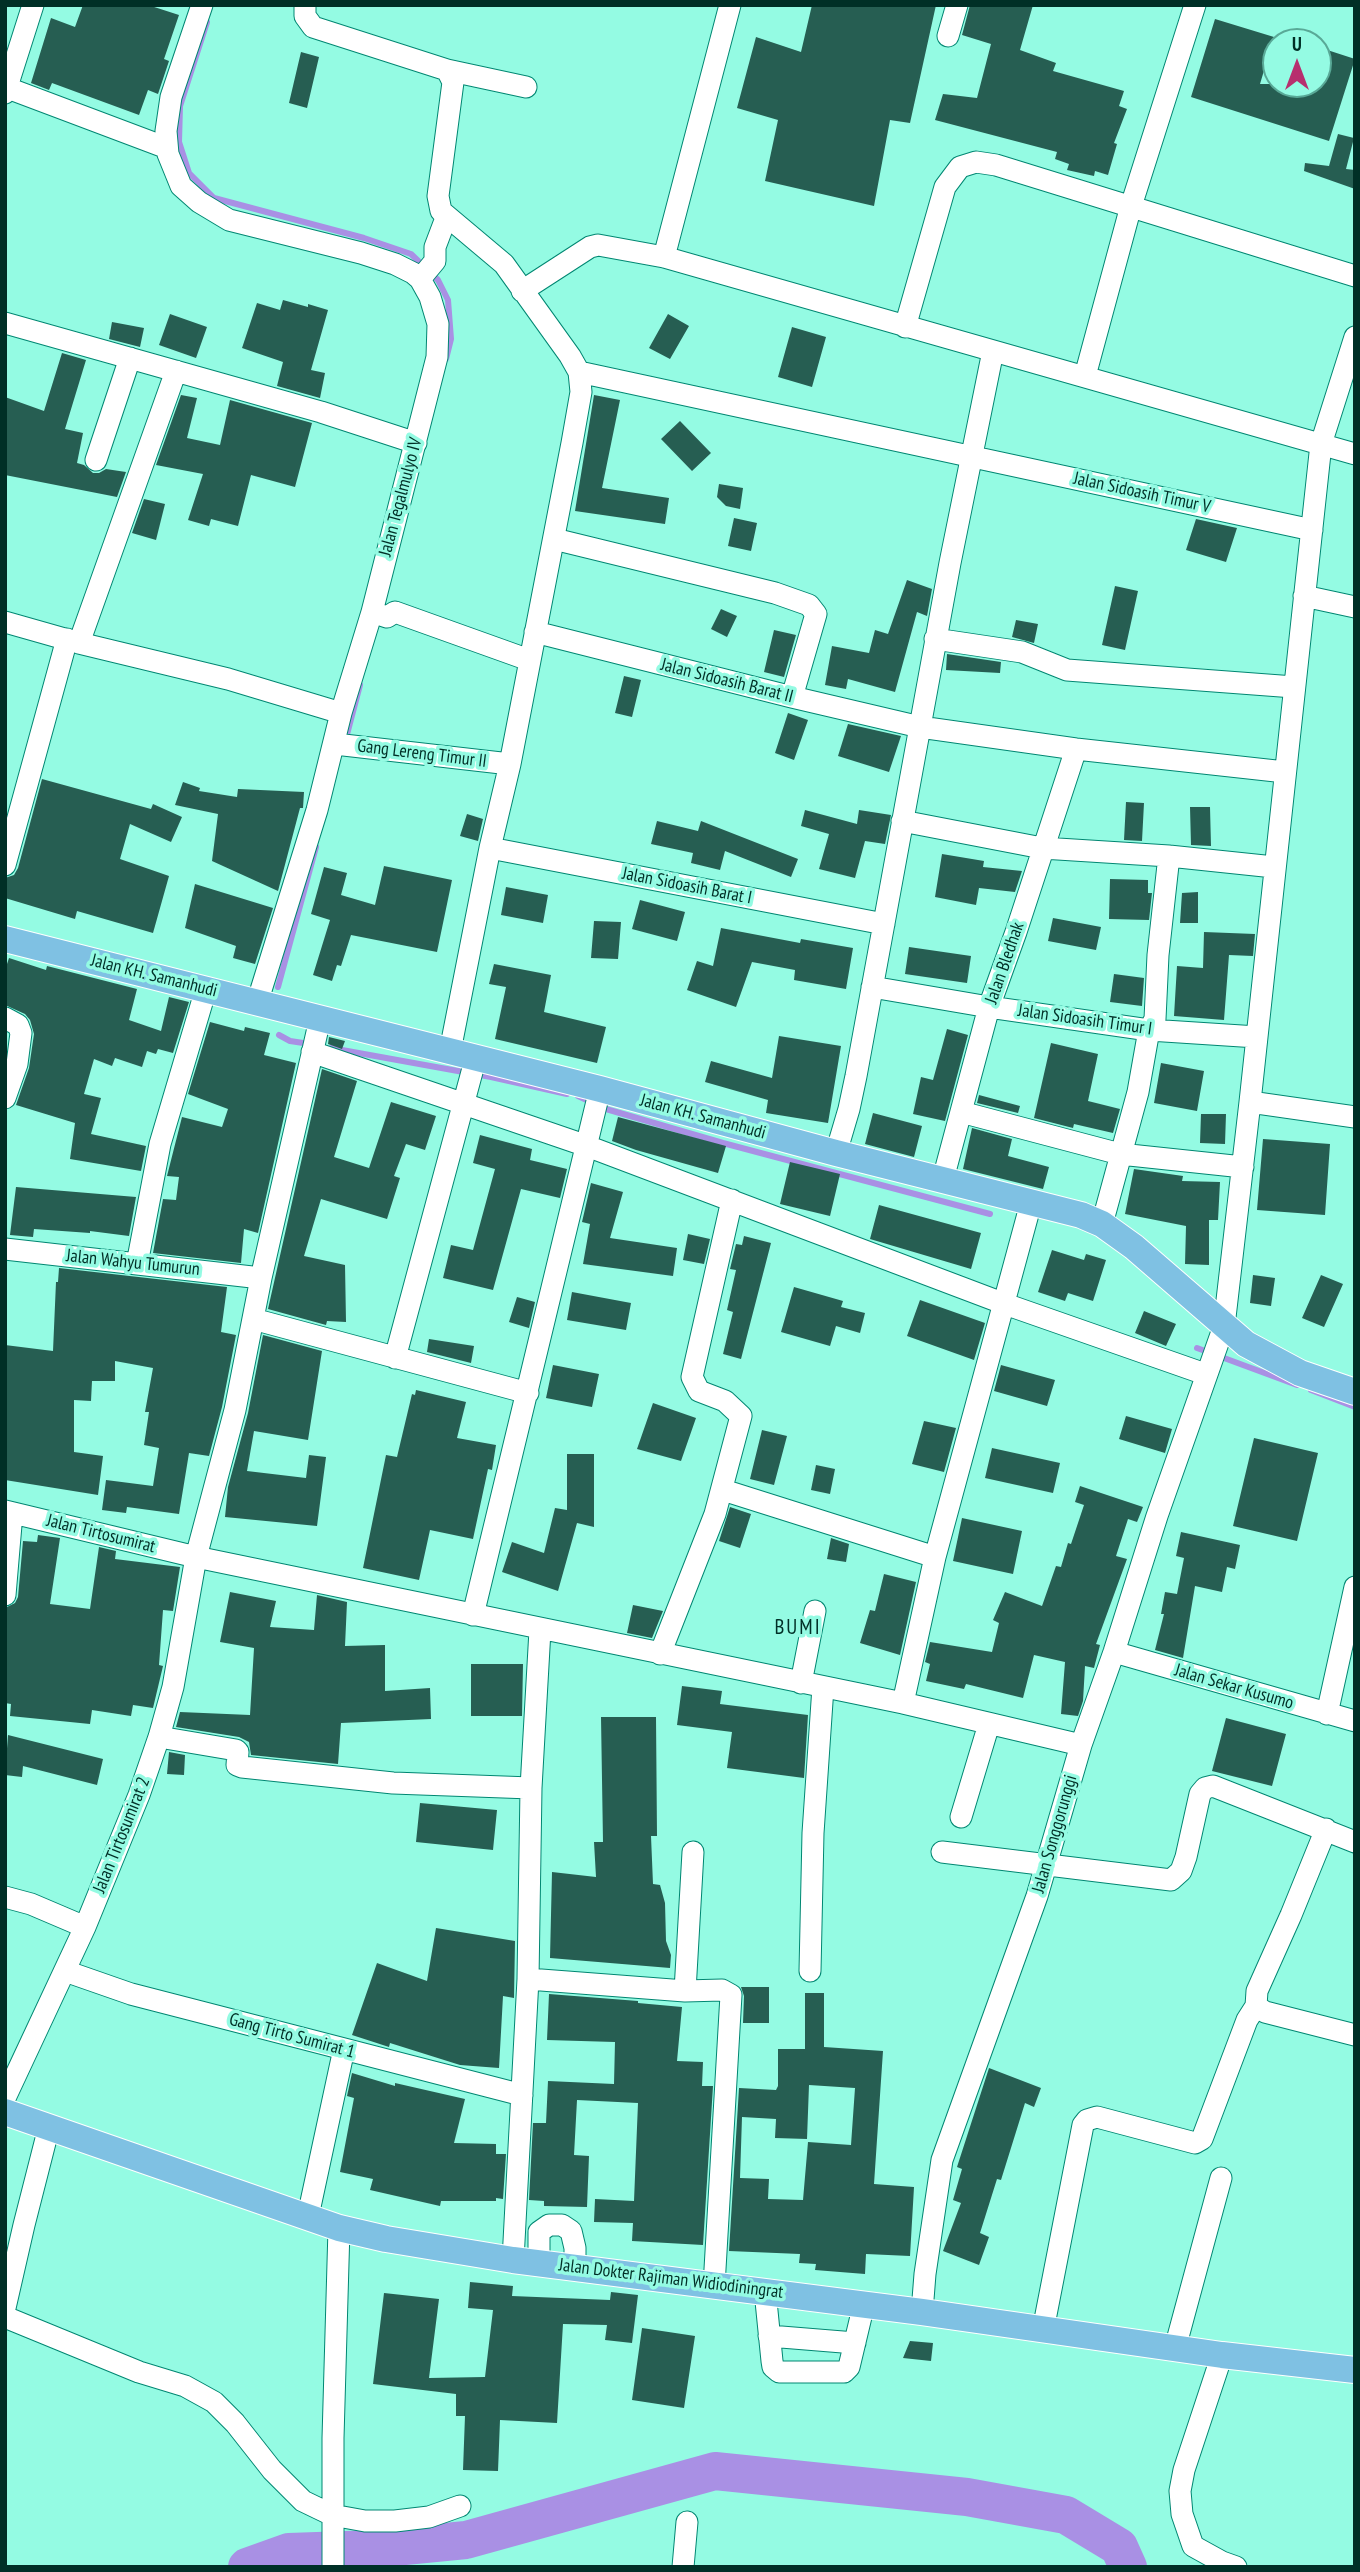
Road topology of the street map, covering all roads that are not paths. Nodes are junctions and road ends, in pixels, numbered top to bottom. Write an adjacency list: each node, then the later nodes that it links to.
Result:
1 (33, 5): 10 (street)
2 (202, 5): 11 (street)
3 (305, 5): 8 (street)
4 (730, 5): 14 (street)
5 (957, 5): 7 (street)
6 (1195, 5): 12 (street)
7 (948, 36)
8 (447, 70): 9 (street); 13 (street)
9 (526, 87)
10 (6, 89): 11 (street)
11 (167, 148): 15 (street)
12 (1131, 206): 16 (street); 19 (street); 25 (street)
13 (446, 218): 15 (street); 17 (street)
14 (664, 257): 17 (street); 19 (street)
15 (427, 271): 26 (street, Jalan Tegalmulyo IV)
16 (1355, 276)
17 (522, 291): 24 (street)
18 (5, 323): 22 (street)
19 (905, 327): 21 (street)
20 (1355, 337): 27 (street, Jalan Songgorunggi)
21 (993, 351): 25 (street); 29 (street)
22 (130, 358): 23 (street); 30 (street)
23 (176, 371): 26 (street); 39 (street)
24 (579, 372): 29 (street, Jalan Sidoasih Timur V); 32 (street)
25 (1085, 376): 27 (street)
26 (416, 443): 35 (street, Jalan Tegalmulyo IV)
27 (1321, 444): 28 (street); 31 (street, Jalan Songgorunggi)
28 (1355, 454)
29 (973, 456): 31 (street, Jalan Sidoasih Timur V); 38 (street)
30 (96, 460)
31 (1312, 530): 33 (street, Jalan Songgorunggi)
32 (554, 539): 37 (street); 42 (street)
33 (1304, 596): 34 (street); 41 (street, Jalan Songgorunggi)
34 (1355, 607)
35 (378, 614): 40 (street); 43 (street, Jalan Tegalmulyo IV)
36 (5, 622): 39 (street)
37 (535, 632): 40 (street); 42 (street, Jalan Sidoasih Barat II)
38 (936, 639): 41 (street); 44 (street)
39 (73, 641): 43 (street); 53 (street)
40 (529, 660): 47 (street)
41 (1294, 687): 48 (street, Jalan Songgorunggi)
42 (792, 698): 44 (street, Jalan Sidoasih Barat II)
43 (341, 713): 45 (street, Jalan Tegalmulyo IV)
44 (920, 727): 46 (street, Jalan Sidoasih Barat II); 49 (street)
45 (342, 744): 47 (street, Gang Lereng Timur II); 59 (street, Jalan Tegalmulyo IV)
46 (1076, 749): 48 (street, Jalan Sidoasih Barat II); 51 (street, Jalan Bledhak)
47 (510, 764): 50 (street)
48 (1285, 772): 54 (street, Jalan Songgorunggi)
49 (902, 821): 51 (street); 55 (street)
50 (490, 848): 55 (street, Jalan Sidoasih Barat I); 65 (street)
51 (1042, 848): 52 (street); 60 (street, Jalan Bledhak)
52 (1169, 856): 54 (street); 62 (street)
53 (5, 865)
54 (1274, 867): 63 (street, Jalan Songgorunggi)
55 (884, 924): 57 (street)
56 (6, 942): 58 (main road, Jalan KH. Samanhudi)
57 (872, 987): 60 (street, Jalan Sidoasih Timur I); 73 (street)
58 (206, 989): 59 (main road, Jalan KH. Samanhudi); 81 (street)
59 (257, 1003): 64 (main road, Jalan KH. Samanhudi)
60 (989, 1007): 62 (street, Jalan Sidoasih Timur I); 70 (street, Jalan Bledhak)
61 (5, 1018): 66 (street)
62 (1149, 1030): 63 (street, Jalan Sidoasih Timur I); 74 (street)
63 (1257, 1037): 68 (street, Jalan Songgorunggi)
64 (315, 1038): 65 (main road, Jalan KH. Samanhudi); 69 (street); 82 (street, Jalan Tirtosumirat 2)
65 (463, 1054): 67 (main road, Jalan KH. Samanhudi); 69 (street)
66 (5, 1098)
67 (597, 1102): 72 (street); 73 (main road, Jalan KH. Samanhudi)
68 (1250, 1102): 71 (street); 75 (street, Jalan Songgorunggi)
69 (465, 1104): 72 (street); 86 (street)
70 (961, 1112): 74 (street); 76 (street, Jalan Bledhak)
71 (1355, 1117)
72 (587, 1146): 77 (street); 88 (street)
73 (836, 1153): 76 (main road, Jalan KH. Samanhudi)
74 (1120, 1154): 75 (street); 79 (street)
75 (1242, 1167): 85 (street, Jalan Songgorunggi)
76 (943, 1179): 78 (main road, Jalan KH. Samanhudi)
77 (732, 1200): 83 (street); 89 (street)
78 (1031, 1203): 79 (main road, Jalan KH. Samanhudi); 83 (street)
79 (1102, 1224): 85 (main road, Jalan KH. Samanhudi)
80 (5, 1249): 81 (street, Jalan Wahyu Tumurun)
81 (137, 1264): 82 (street, Jalan Wahyu Tumurun)
82 (261, 1278): 84 (street, Jalan Tirtosumirat 2)
83 (1005, 1304): 85 (street); 92 (street)
84 (253, 1319): 86 (street); 91 (street, Jalan Tirtosumirat 2)
85 (1214, 1351): 87 (main road, Jalan KH. Samanhudi); 98 (street, Jalan Songgorunggi)
86 (395, 1358): 88 (street)
87 (1355, 1392)
88 (528, 1393): 96 (street)
89 (723, 1490): 92 (street); 99 (street)
90 (9, 1512): 91 (street, Jalan Tirtosumirat); 94 (street)
91 (196, 1557): 96 (street, Jalan Tirtosumirat); 106 (street, Jalan Tirtosumirat 2)
92 (936, 1557): 102 (street)
93 (1355, 1587): 103 (street)
94 (5, 1595)
95 (815, 1611): 100 (street)
96 (473, 1615): 97 (street, Jalan Tirtosumirat)
97 (540, 1630): 99 (street, Jalan Tirtosumirat); 108 (street)
98 (1114, 1652): 103 (street, Jalan Sekar Kusumo); 107 (street, Jalan Songgorunggi)
99 (660, 1654): 100 (street, Jalan Tirtosumirat)
100 (801, 1683): 101 (street, Jalan Tirtosumirat)
101 (822, 1687): 102 (street, Jalan Tirtosumirat); 118 (street)
102 (903, 1703): 105 (street, Jalan Tirtosumirat)
103 (1327, 1714): 104 (street, Jalan Sekar Kusumo)
104 (1355, 1721)
105 (989, 1724): 107 (street, Jalan Tirtosumirat); 109 (street)
106 (159, 1737): 108 (street); 116 (street, Jalan Tirtosumirat 2)
107 (1081, 1745): 114 (street, Jalan Songgorunggi)
108 (531, 1788): 119 (street)
109 (961, 1818)
110 (1326, 1829): 111 (street); 114 (street); 121 (street)
111 (1355, 1842)
112 (693, 1852): 120 (street)
113 (942, 1852): 114 (street)
114 (1046, 1865): 137 (street, Jalan Songgorunggi)
115 (5, 1897): 116 (street)
116 (85, 1927): 117 (street, Jalan Tirtosumirat 2)
117 (65, 1971): 123 (street, Gang Tirto Sumirat 1); 125 (street, Jalan Tirtosumirat 2)
118 (810, 1971)
119 (528, 1979): 120 (street); 124 (street)
120 (685, 1991): 133 (street)
121 (1255, 2006): 122 (street); 139 (street)
122 (1355, 2035)
123 (344, 2049): 124 (street, Gang Tirto Sumirat 1); 129 (street)
124 (522, 2095): 131 (street)
125 (5, 2098)
126 (5, 2112): 127 (main road, Jalan Dokter Rajiman Widiodiningrat)
127 (50, 2127): 129 (main road, Jalan Dokter Rajiman Widiodiningrat); 136 (street)
128 (1221, 2178): 142 (street)
129 (308, 2216): 130 (main road, Jalan Dokter Rajiman Widiodiningrat)
130 (339, 2228): 131 (main road, Jalan Dokter Rajiman Widiodiningrat); 147 (street)
131 (526, 2261): 132 (main road, Jalan Dokter Rajiman Widiodiningrat); 132 (street)
132 (575, 2268): 133 (main road, Jalan Dokter Rajiman Widiodiningrat)
133 (714, 2286): 134 (main road, Jalan Dokter Rajiman Widiodiningrat)
134 (765, 2291): 135 (main road, Jalan Dokter Rajiman Widiodiningrat); 140 (street)
135 (864, 2304): 137 (main road, Jalan Dokter Rajiman Widiodiningrat); 141 (street)
136 (5, 2308)
137 (922, 2312): 139 (main road, Jalan Dokter Rajiman Widiodiningrat)
138 (5, 2317): 147 (street)
139 (1043, 2330): 142 (main road, Jalan Dokter Rajiman Widiodiningrat)
140 (769, 2336): 141 (street); 141 (street)
141 (855, 2343)
142 (1175, 2348): 143 (main road, Jalan Dokter Rajiman Widiodiningrat)
143 (1222, 2355): 144 (main road, Jalan Dokter Rajiman Widiodiningrat); 150 (street)
144 (1355, 2370)
145 (460, 2506): 147 (street)
146 (687, 2522): 149 (street)
147 (332, 2525): 148 (street)
148 (333, 2567)
149 (683, 2567)
150 (1236, 2567)

